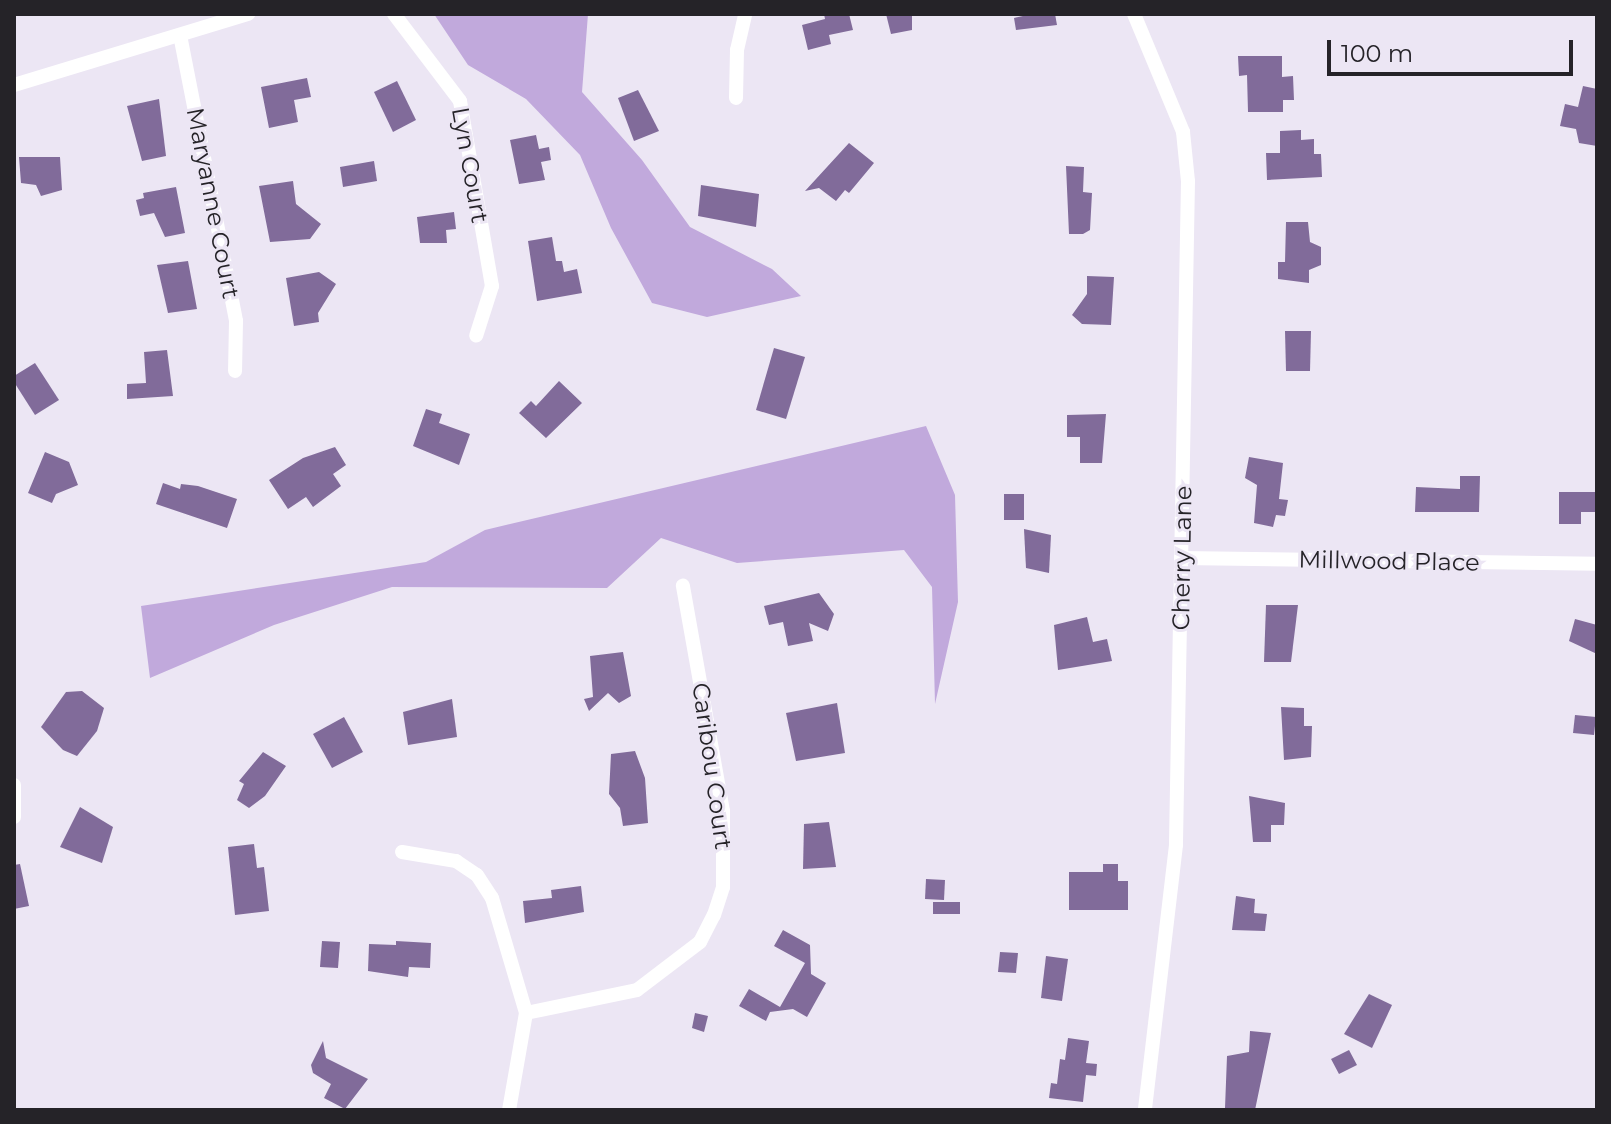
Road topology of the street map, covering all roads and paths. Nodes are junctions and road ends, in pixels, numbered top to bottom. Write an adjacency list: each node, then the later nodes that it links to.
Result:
1 (248, 14): 5 (street)
2 (394, 14): 8 (street, Lyn Court)
3 (745, 14): 7 (street)
4 (1134, 14): 10 (street, Cherry Lane)
5 (180, 35): 6 (street); 9 (street, Maryanne Court)
6 (14, 85)
7 (736, 98)
8 (476, 336)
9 (235, 371)
10 (1181, 558): 11 (street, Millwood Place); 18 (street, Cherry Lane)
11 (1597, 564)
12 (683, 586): 16 (street, Caribou Court)
13 (14, 785): 14 (street)
14 (14, 817)
15 (402, 852): 16 (street)
16 (526, 1013): 17 (street)
17 (509, 1110)
18 (1145, 1110)

